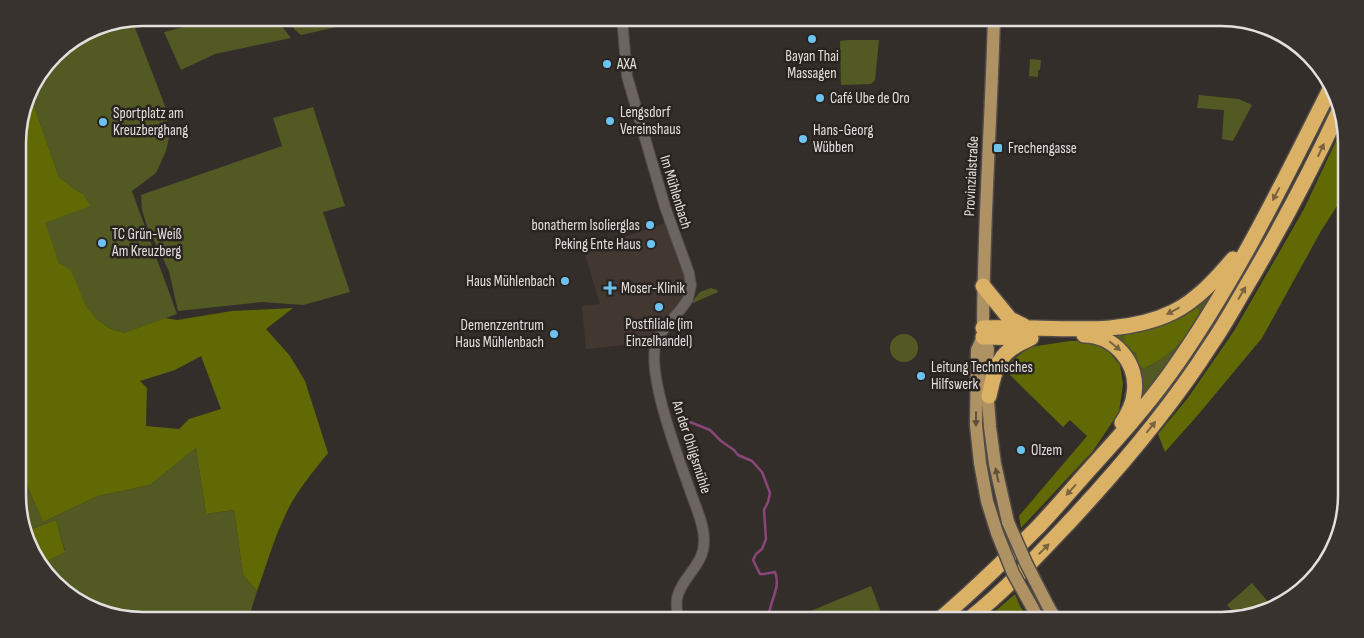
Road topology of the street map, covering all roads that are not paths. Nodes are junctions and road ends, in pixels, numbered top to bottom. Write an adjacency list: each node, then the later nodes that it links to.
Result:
1 (623, 26): 6 (street, Im Mühlenbach)
2 (994, 26): 7 (main road, Provinzialstraße)
3 (1327, 95): 5 (highway, one-way to 5)
4 (1335, 120): 13 (highway, one-way to 4)
5 (1257, 229): 9 (highway, one-way to 9); 11 (highway)
6 (691, 285): 16 (street, An der Ohligsmühle)
7 (983, 286): 8 (main road, Provinzialstraße); 9 (highway)
8 (982, 333): 9 (highway); 10 (main road, Provinzialstraße); 14 (main road, Provinzialstraße, one-way to 14, bridge)
9 (1030, 333): 10 (highway); 11 (highway, one-way to 11)
10 (988, 396): 15 (main road, Provinzialstraße, one-way to 10, bridge)
11 (1103, 454): 12 (highway, one-way to 12)
12 (949, 611)
13 (979, 611)
14 (1034, 611)
15 (1051, 611)
16 (678, 612)

